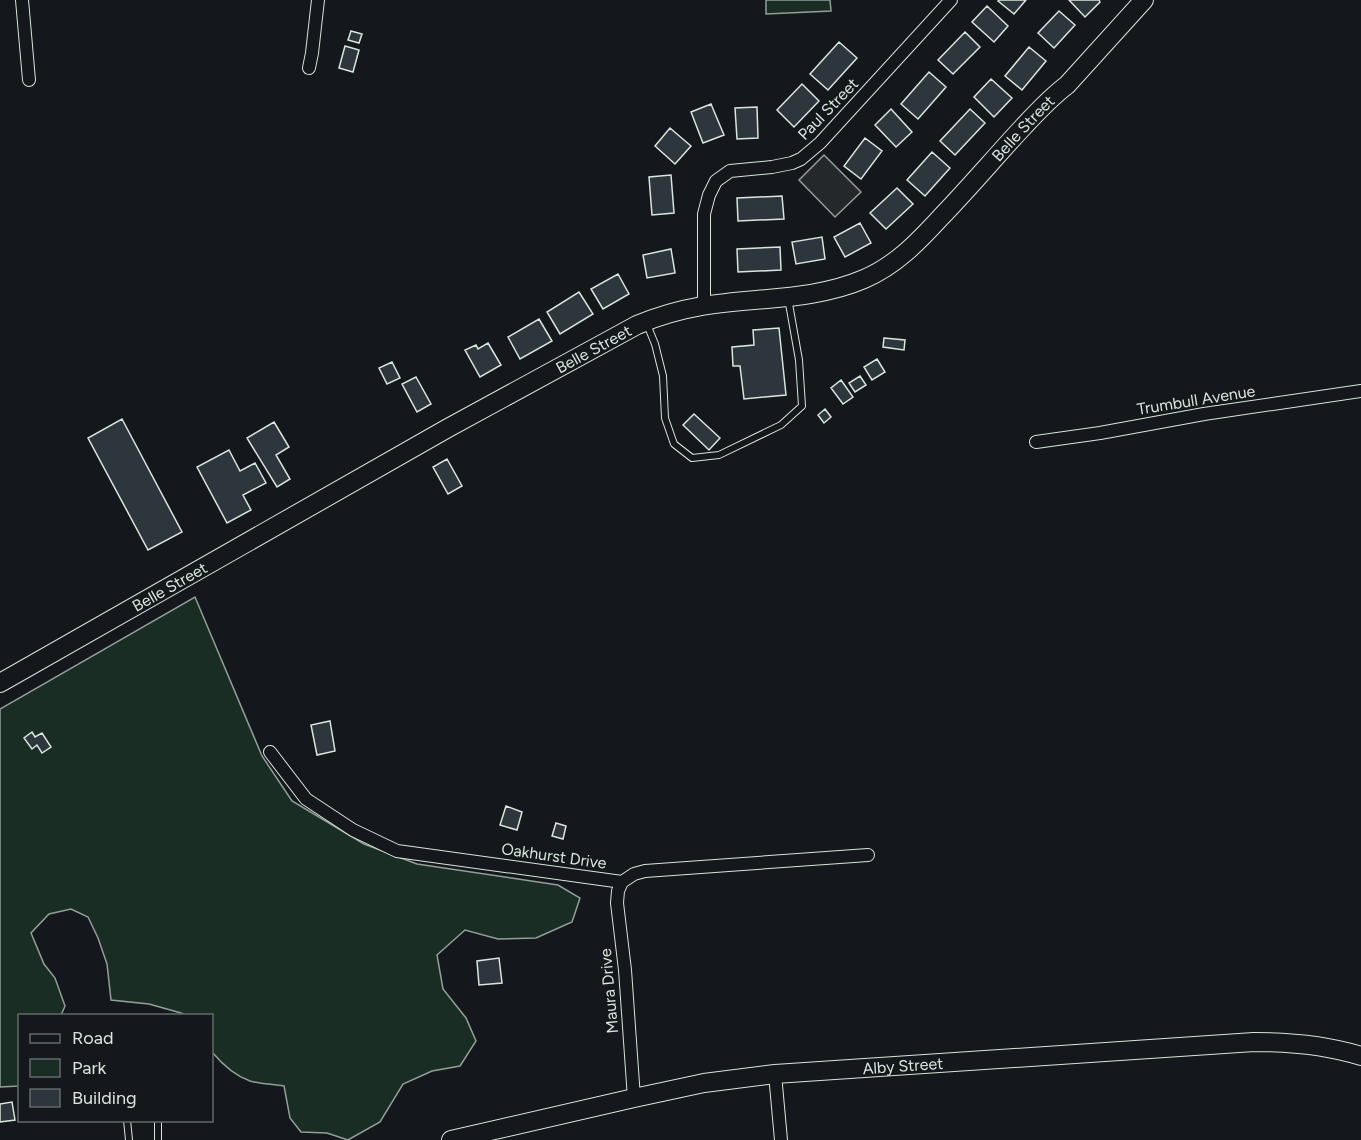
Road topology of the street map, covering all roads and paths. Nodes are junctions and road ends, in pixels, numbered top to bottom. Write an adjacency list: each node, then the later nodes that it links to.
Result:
1 (22, 0): 6 (street)
2 (318, 0): 5 (street)
3 (951, 0): 8 (street, Paul Street)
4 (1144, 0): 7 (street, Belle Street)
5 (309, 68)
6 (29, 80)
7 (788, 297): 8 (street, Belle Street); 9 (lane)
8 (704, 306): 9 (street, Belle Street)
9 (646, 321): 12 (street, Belle Street)
10 (1361, 391): 11 (street, Trumbull Avenue)
11 (1036, 442)
12 (0, 683)
13 (270, 752): 15 (street, Oakhurst Drive)
14 (868, 855): 15 (street, Oakhurst Drive)
15 (622, 882): 18 (street, Maura Drive)
16 (1361, 1056): 17 (street, Alby Street)
17 (776, 1074): 18 (street, Alby Street); 24 (street)
18 (634, 1098): 23 (street, Alby Street)
19 (127, 1122): 21 (lane)
20 (158, 1122): 22 (lane)
21 (129, 1140)
22 (158, 1140)
23 (451, 1140)
24 (781, 1140)

